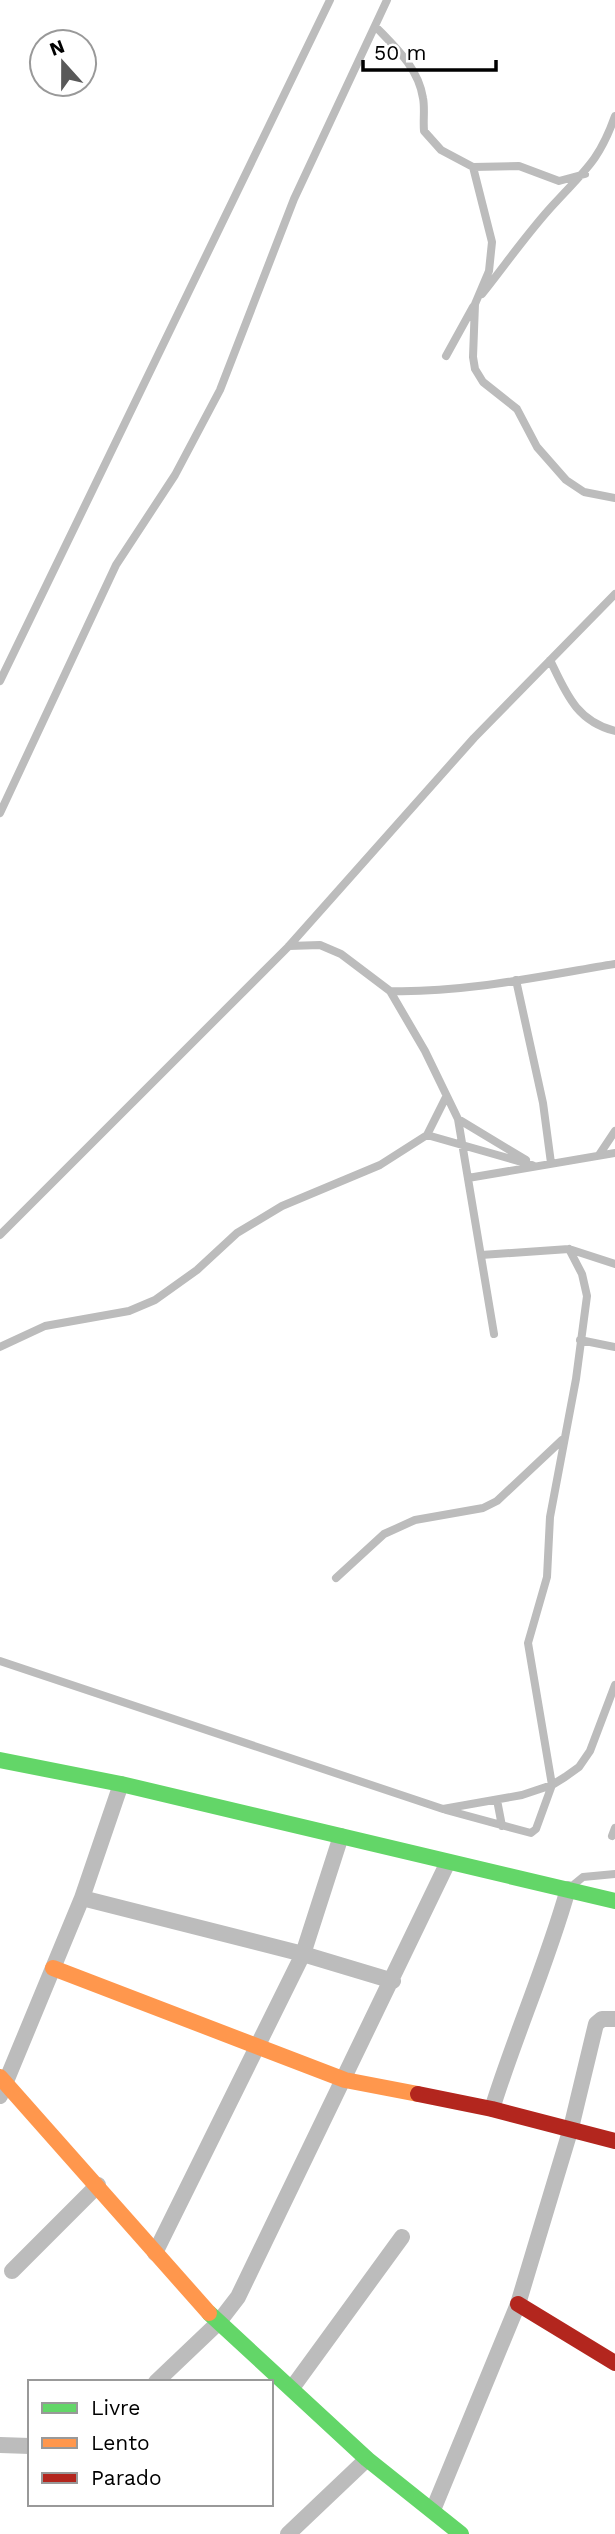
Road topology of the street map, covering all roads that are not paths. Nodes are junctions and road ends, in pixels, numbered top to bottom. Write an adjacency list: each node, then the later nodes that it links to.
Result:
1 (330, 0): 12 (lane)
2 (387, 0): 3 (lane)
3 (375, 26): 5 (lane); 14 (lane)
4 (615, 116): 6 (lane)
5 (473, 167): 6 (lane); 7 (lane)
6 (587, 173): 7 (lane)
7 (475, 304): 8 (lane); 9 (lane)
8 (446, 356)
9 (615, 498)
10 (615, 594): 11 (lane)
11 (550, 660): 13 (lane); 15 (lane)
12 (0, 681)
13 (615, 731)
14 (0, 813)
15 (289, 946): 18 (lane); 29 (lane)
16 (615, 964): 17 (lane)
17 (516, 980): 18 (lane); 26 (lane)
18 (390, 991): 19 (lane)
19 (446, 1097): 20 (lane); 22 (lane)
20 (458, 1119): 23 (lane); 27 (lane)
21 (615, 1131): 25 (lane)
22 (427, 1135): 23 (lane); 35 (lane)
23 (462, 1145): 27 (lane); 28 (lane)
24 (615, 1153): 25 (lane)
25 (598, 1155): 26 (lane)
26 (551, 1163): 27 (lane)
27 (535, 1166): 28 (lane)
28 (468, 1178): 31 (lane)
29 (0, 1235)
30 (569, 1249): 31 (lane); 32 (lane); 34 (lane)
31 (481, 1255): 33 (lane)
32 (615, 1264)
33 (494, 1334)
34 (580, 1340): 36 (lane); 37 (lane)
35 (0, 1347)
36 (615, 1347)
37 (563, 1439): 38 (lane); 43 (lane)
38 (336, 1578)
39 (0, 1661): 45 (lane)
40 (615, 1685): 43 (lane)
41 (0, 1760): 42 (street)
42 (121, 1784): 47 (street); 51 (street)
43 (552, 1785): 44 (lane); 46 (lane)
44 (497, 1800): 45 (lane); 46 (lane)
45 (443, 1809): 46 (lane)
46 (502, 1826)
47 (341, 1836): 48 (street); 53 (street)
48 (448, 1862): 50 (street); 55 (street)
49 (615, 1874): 50 (lane)
50 (568, 1889): 52 (street); 60 (street)
51 (82, 1898): 53 (street); 54 (street)
52 (615, 1901)
53 (303, 1954): 55 (street); 57 (street)
54 (53, 1968): 57 (street); 59 (street)
55 (393, 1981): 58 (street)
56 (615, 2019): 61 (street)
57 (260, 2046): 58 (street); 65 (street)
58 (345, 2080): 60 (street); 68 (street)
59 (1, 2085): 63 (street)
60 (492, 2109): 61 (street)
61 (571, 2128): 62 (street); 67 (street)
62 (615, 2141)
63 (98, 2185): 65 (street); 66 (street)
64 (402, 2237): 71 (street)
65 (155, 2253): 68 (street)
66 (12, 2271)
67 (518, 2304): 69 (street); 75 (street)
68 (218, 2323): 70 (street); 71 (street)
69 (615, 2363)
70 (158, 2380)
71 (292, 2388): 74 (street)
72 (0, 2445): 73 (street)
73 (28, 2446)
74 (367, 2459): 75 (street); 76 (street)
75 (433, 2510): 77 (street)
76 (288, 2534)
77 (461, 2534)

